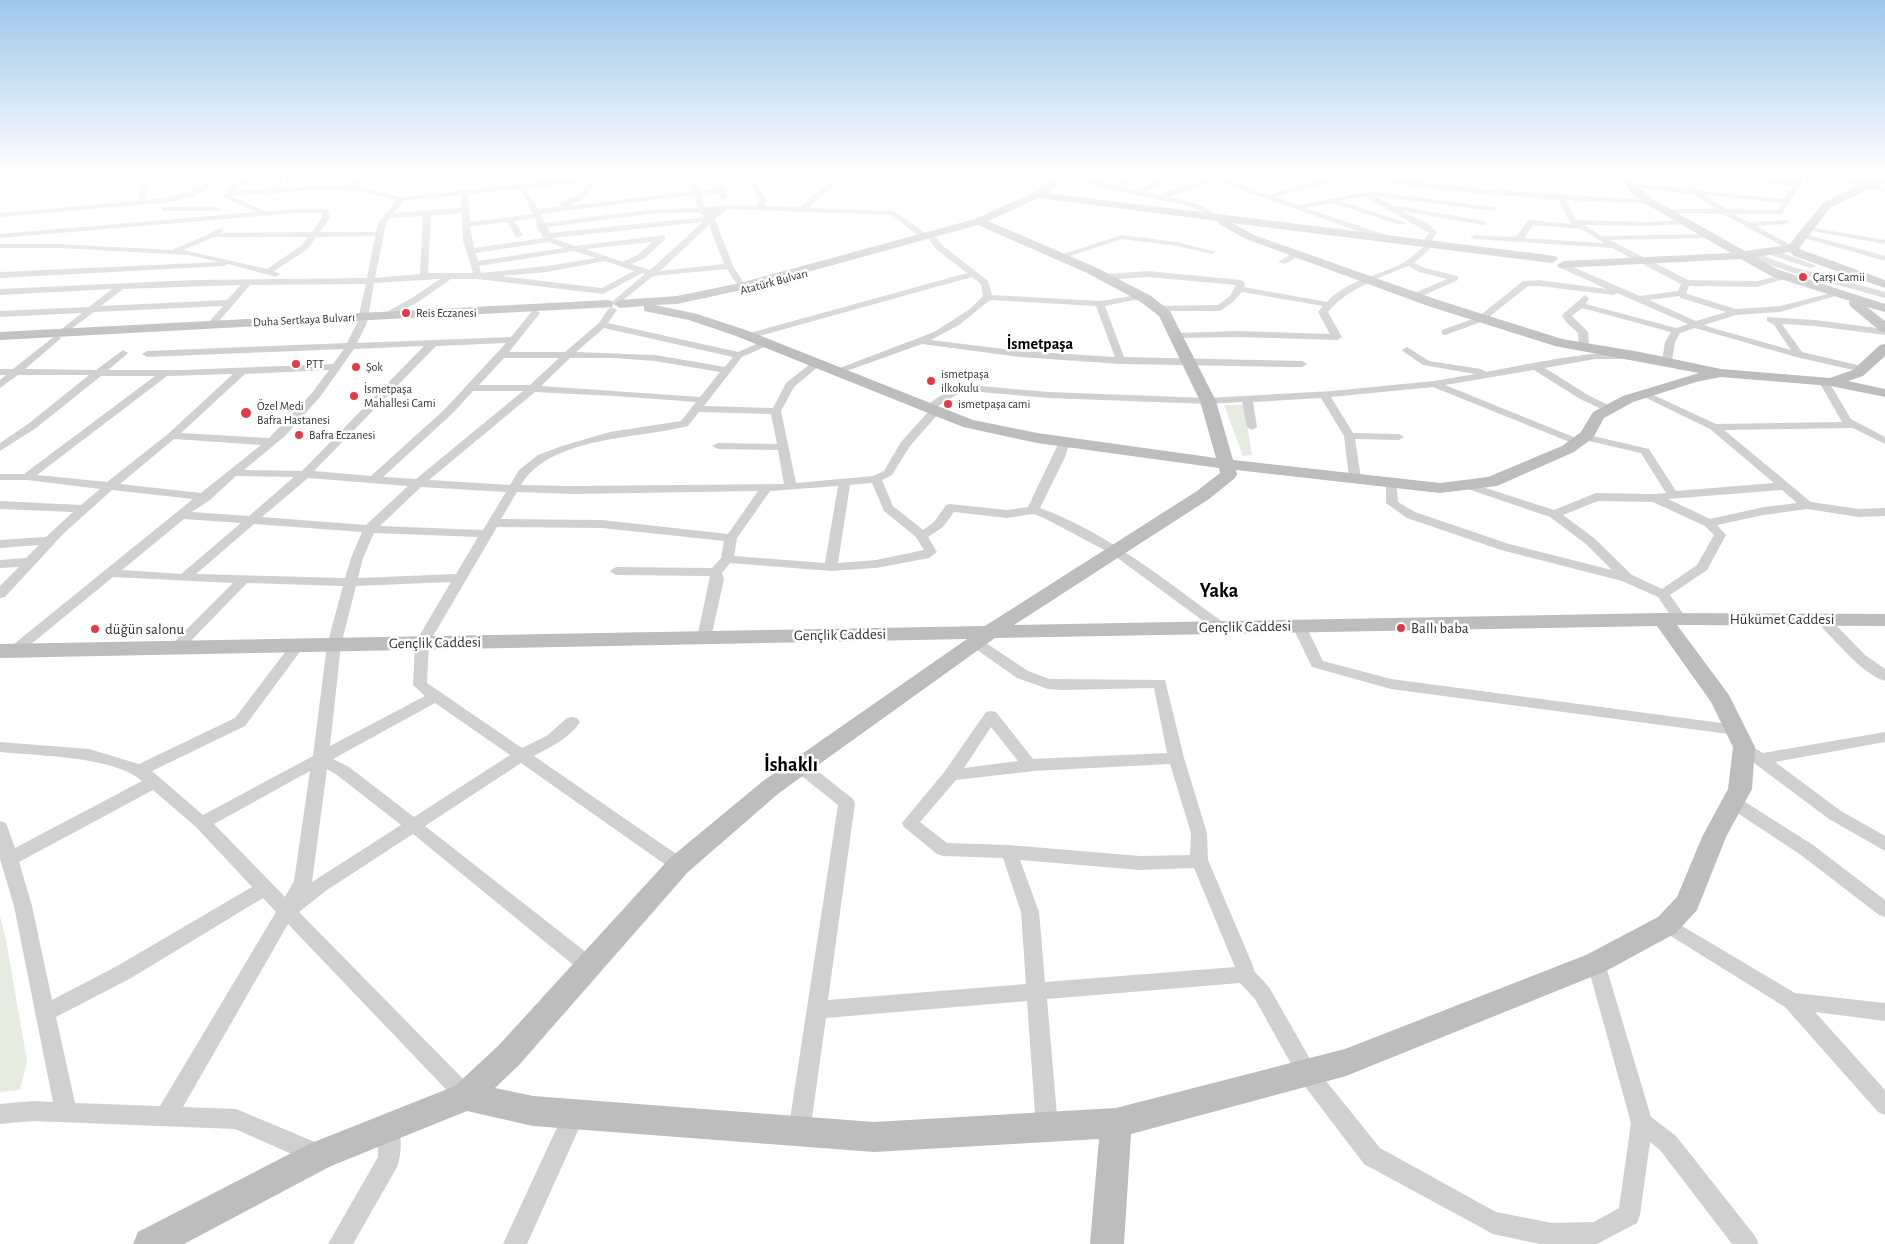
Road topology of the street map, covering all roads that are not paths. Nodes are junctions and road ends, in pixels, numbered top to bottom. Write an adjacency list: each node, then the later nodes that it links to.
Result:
1 (48, 232): 32 (street)
2 (71, 232): 44 (street)
3 (217, 232): 29 (street)
4 (316, 232): 30 (street)
5 (426, 232): 75 (street)
6 (466, 232): 50 (street)
7 (516, 232): 31 (street)
8 (544, 232): 35 (street)
9 (596, 232): 35 (street)
10 (664, 232): 37 (street)
11 (698, 232): 72 (street)
12 (716, 232): 67 (street)
13 (918, 232): 40 (street)
14 (954, 232): 40 (main road, Atatürk Bulvarı)
15 (1005, 232): 56 (main road)
16 (1241, 232): 54 (main road)
17 (1330, 232): 38 (main road)
18 (1338, 232): 41 (main road)
19 (1369, 232): 38 (street)
20 (1409, 232): 41 (street)
21 (1426, 232): 41 (street)
22 (1477, 232): 34 (street)
23 (1523, 232): 39 (street)
24 (1590, 232): 36 (street)
25 (1700, 232): 33 (main road)
26 (1762, 232): 47 (street)
27 (1806, 232): 42 (street); 47 (main road); 59 (street)
28 (380, 234): 30 (street); 82 (street)
29 (212, 235): 30 (street); 51 (street)
30 (314, 235): 70 (street)
31 (518, 235)
32 (0, 236)
33 (1707, 236): 36 (street); 55 (main road)
34 (1474, 237): 39 (street); 46 (street)
35 (548, 238): 48 (street); 50 (street)
36 (1600, 238): 45 (street)
37 (660, 239): 48 (street); 66 (street)
38 (1389, 239): 41 (main road)
39 (1519, 239): 45 (street)
40 (930, 241): 73 (street); 86 (main road); 99 (main road, Atatürk Bulvarı)
41 (1428, 242): 46 (main road); 62 (street); 63 (main road)
42 (1885, 242)
43 (0, 246): 44 (street)
44 (58, 246): 49 (street)
45 (1614, 246): 58 (street)
46 (1462, 248): 63 (main road)
47 (1793, 248): 53 (main road); 78 (main road)
48 (576, 250): 57 (street); 64 (street)
49 (158, 251): 51 (street); 68 (street)
50 (470, 251): 64 (street)
51 (170, 252): 60 (street)
52 (1212, 252): 56 (street)
53 (1771, 252): 55 (main road); 65 (street)
54 (1298, 254): 61 (street); 80 (main road)
55 (1746, 254): 58 (main road); 71 (street); 71 (main road)
56 (1061, 256): 79 (main road)
57 (605, 259): 66 (street); 77 (street)
58 (1641, 259): 63 (main road); 84 (street)
59 (1885, 259)
60 (234, 262): 68 (street); 70 (street)
61 (1282, 262)
62 (1408, 263): 80 (street); 96 (street)
63 (1559, 263): 97 (street)
64 (474, 264): 77 (street)
65 (1805, 264): 71 (street); 78 (street)
66 (622, 265): 69 (street)
67 (729, 266): 72 (street); 86 (street)
68 (137, 270): 74 (street); 87 (street)
69 (640, 271): 72 (street); 77 (street)
70 (267, 272): 81 (street)
71 (1789, 273): 84 (street); 93 (street); 93 (main road)
72 (652, 274): 107 (street)
73 (974, 274): 98 (street); 127 (street)
74 (0, 275)
75 (424, 276): 76 (street); 82 (street)
76 (449, 276): 77 (street); 114 (street)
77 (478, 276)
78 (1852, 276): 85 (main road); 91 (street); 93 (street)
79 (1106, 277): 89 (street); 100 (main road)
80 (1369, 279): 96 (main road); 105 (street)
81 (284, 281): 82 (street); 83 (street)
82 (370, 281): 116 (street)
83 (248, 282): 87 (street); 101 (street)
84 (1686, 283): 94 (street)
85 (1885, 284)
86 (742, 286): 104 (main road)
87 (120, 287): 92 (street); 108 (street)
88 (1857, 288): 93 (street); 93 (street); 95 (street)
89 (1240, 289): 100 (street); 105 (street)
90 (1592, 289): 97 (street); 106 (street); 115 (street)
91 (1885, 290)
92 (0, 292)
93 (1841, 292): 103 (main road); 109 (street); 121 (main road)
94 (1680, 293): 97 (street); 110 (street)
95 (1885, 295)
96 (1415, 296): 115 (main road)
97 (1635, 297): 118 (street)
98 (988, 298): 102 (street); 131 (street)
99 (703, 300): 104 (main road, Atatürk Bulvarı); 113 (main road)
100 (1149, 302): 102 (street); 128 (main road)
101 (228, 303): 108 (street); 119 (street)
102 (1100, 304): 145 (street)
103 (1881, 304)
104 (660, 305): 107 (main road, Atatürk Bulvarı); 113 (main road); 113 (main road)
105 (1330, 305): 128 (street)
106 (1581, 305): 122 (street); 135 (street)
107 (613, 307): 111 (main road, Duha Sertkaya Bulvarı); 114 (main road, Duha Sertkaya Bulvarı); 120 (street)
108 (90, 310): 112 (street); 125 (street)
109 (1756, 310): 110 (street); 117 (street)
110 (1735, 312): 118 (street)
111 (535, 313): 116 (main road, Duha Sertkaya Bulvarı); 129 (street)
112 (0, 314)
113 (690, 315): 127 (main road)
114 (386, 316): 116 (main road, Duha Sertkaya Bulvarı)
115 (1481, 319): 123 (street); 135 (main road)
116 (362, 320): 119 (main road, Duha Sertkaya Bulvarı); 125 (main road, Duha Sertkaya Bulvarı); 134 (street)
117 (1774, 320): 124 (street); 143 (street)
118 (1695, 324): 122 (street); 143 (street)
119 (210, 325): 125 (main road, Duha Sertkaya Bulvarı)
120 (602, 325): 141 (street); 142 (street)
121 (1885, 328)
122 (1676, 331): 147 (street)
123 (1445, 332)
124 (1885, 332)
125 (59, 335): 126 (main road, Duha Sertkaya Bulvarı); 130 (main road, Duha Sertkaya Bulvarı); 157 (street)
126 (0, 336)
127 (749, 336): 132 (main road)
128 (1176, 336): 146 (main road)
129 (514, 340): 133 (street); 140 (street)
130 (0, 341)
131 (919, 341): 145 (street); 155 (street)
132 (766, 343): 142 (street); 148 (main road)
133 (433, 344): 134 (street); 191 (street)
134 (351, 346): 139 (street); 151 (street)
135 (1584, 346): 144 (main road)
136 (1885, 348): 153 (main road)
137 (1407, 350): 161 (street)
138 (123, 353): 158 (street)
139 (147, 354)
140 (501, 355): 141 (street); 165 (street)
141 (567, 355): 152 (street); 166 (street)
142 (739, 355): 152 (street)
143 (1799, 355): 153 (street)
144 (1640, 356): 147 (main road); 150 (street)
145 (1121, 361): 146 (street)
146 (1188, 361): 149 (street); 171 (main road)
147 (1667, 361): 160 (main road)
148 (817, 363): 155 (main road); 175 (street)
149 (1302, 364)
150 (1534, 365): 161 (street); 174 (street)
151 (337, 367): 154 (street); 184 (street)
152 (727, 370): 172 (street)
153 (1862, 370): 162 (main road)
154 (242, 371): 159 (street); 179 (street)
155 (837, 371): 173 (main road)
156 (0, 372): 157 (street)
157 (15, 372): 158 (street); 164 (street)
158 (99, 372): 159 (street); 188 (street)
159 (165, 373): 193 (street)
160 (1721, 373): 162 (main road); 169 (main road)
161 (1489, 374): 163 (street)
162 (1827, 382): 167 (main road); 176 (street)
163 (1434, 384): 168 (street); 182 (street)
164 (0, 385)
165 (471, 388): 166 (street); 196 (street)
166 (532, 388): 172 (street); 199 (street)
167 (1885, 393)
168 (1324, 394): 170 (street); 180 (street)
169 (1643, 394): 174 (main road); 178 (street)
170 (1247, 399): 171 (street); 177 (street)
171 (1208, 401): 173 (street); 189 (main road)
172 (699, 404): 175 (street); 204 (street)
173 (932, 409): 185 (main road); 195 (street)
174 (1608, 409): 182 (main road)
175 (776, 412): 187 (street)
176 (1855, 425): 178 (street); 183 (street)
177 (1252, 427)
178 (1714, 427): 202 (street)
179 (172, 436): 184 (street); 201 (street)
180 (1349, 436): 181 (street); 194 (street)
181 (1399, 437)
182 (1580, 440): 200 (main road); 206 (street)
183 (1885, 441)
184 (272, 442): 190 (street)
185 (1064, 442): 189 (main road); 212 (street)
186 (718, 446): 187 (street)
187 (783, 447): 203 (street)
188 (0, 448)
189 (1226, 464): 194 (main road); 224 (main road)
190 (235, 474): 191 (street); 207 (street)
191 (305, 474): 196 (street); 216 (street)
192 (0, 477): 193 (street)
193 (27, 477): 201 (street)
194 (1356, 478): 198 (main road)
195 (876, 479): 197 (street); 220 (street)
196 (373, 480): 199 (street)
197 (845, 482): 203 (street); 228 (street)
198 (1392, 482): 200 (main road); 235 (street)
199 (418, 484): 204 (street); 219 (street)
200 (1466, 485): 214 (street)
201 (111, 486): 207 (street); 211 (street)
202 (1786, 486): 206 (street); 210 (street)
203 (791, 487): 205 (street)
204 (514, 488): 205 (street); 218 (street)
205 (767, 488): 221 (street)
206 (1673, 495): 208 (street)
207 (206, 497): 215 (street)
208 (1655, 498): 214 (street); 217 (street)
209 (0, 505): 211 (street)
210 (1807, 505): 213 (street); 217 (street)
211 (84, 508): 222 (street)
212 (1034, 510): 220 (street); 224 (street)
213 (1885, 512)
214 (1554, 514): 235 (street)
215 (183, 515): 216 (street); 231 (street)
216 (253, 520): 219 (street); 232 (street)
217 (1709, 523): 238 (street)
218 (491, 528): 219 (street); 221 (street); 234 (street)
219 (369, 529): 236 (street)
220 (921, 535): 228 (street)
221 (730, 538): 225 (street)
222 (50, 541): 223 (street); 226 (street)
223 (0, 544)
224 (1116, 551): 242 (street); 243 (main road)
225 (727, 560): 228 (street); 230 (street)
226 (30, 562): 227 (street); 237 (street)
227 (0, 564)
228 (832, 568)
229 (616, 571): 230 (street)
230 (715, 572): 244 (street)
231 (110, 573): 232 (street); 249 (street)
232 (184, 578): 233 (street)
233 (245, 578): 236 (street); 248 (street)
234 (461, 578): 236 (street); 245 (street)
235 (1627, 578): 238 (street)
236 (351, 582): 246 (street)
237 (0, 594)
238 (1668, 610): 239 (main road, Hükümet Caddesi); 241 (main road, Gençlik Caddesi); 254 (main road)
239 (1822, 619): 240 (main road, Hükümet Caddesi); 250 (street)
240 (1885, 620)
241 (1298, 626): 242 (main road, Gençlik Caddesi); 254 (street)
242 (1222, 628): 243 (main road, Gençlik Caddesi)
243 (982, 637): 244 (main road, Gençlik Caddesi); 257 (street); 259 (main road)
244 (704, 638): 245 (main road, Gençlik Caddesi)
245 (422, 643): 246 (main road, Gençlik Caddesi); 251 (street)
246 (334, 645): 247 (main road, Gençlik Caddesi); 258 (street)
247 (297, 646): 248 (main road, Gençlik Caddesi); 261 (street)
248 (176, 648): 249 (main road, Gençlik Caddesi)
249 (7, 651)
250 (1885, 676)
251 (436, 696): 256 (street); 258 (street)
252 (572, 722): 256 (street)
253 (1885, 737): 254 (street)
254 (1747, 745): 264 (main road); 268 (street)
255 (0, 747): 261 (street)
256 (521, 756): 266 (street); 272 (street)
257 (1176, 758): 260 (street); 271 (street)
258 (320, 759): 265 (street); 266 (street); 275 (street)
259 (799, 765): 272 (main road); 282 (street)
260 (1030, 766): 262 (street); 262 (street)
261 (140, 770): 263 (street)
262 (951, 775): 269 (street)
263 (154, 782): 265 (street); 270 (street)
264 (1732, 802): 274 (street); 276 (main road)
265 (202, 822): 273 (street)
266 (414, 826): 275 (street); 278 (street)
267 (0, 827): 270 (street)
268 (1885, 844)
269 (1009, 852): 271 (street); 280 (street)
270 (9, 859): 284 (street)
271 (1199, 861): 279 (street)
272 (678, 866): 278 (main road)
273 (265, 888): 275 (street); 284 (street)
274 (1885, 910)
275 (287, 911): 286 (street); 291 (street)
276 (1667, 925): 277 (main road); 281 (street)
277 (1596, 963): 285 (main road); 293 (street)
278 (589, 966): 286 (main road)
279 (1244, 974): 280 (street); 285 (street)
280 (1036, 991): 282 (street); 294 (street)
281 (1792, 1001): 283 (street); 287 (street)
282 (817, 1010): 296 (street)
283 (1885, 1012)
284 (45, 1013): 288 (street)
285 (1307, 1073): 292 (main road); 293 (street)
286 (466, 1096): 290 (main road); 295 (main road)
287 (1885, 1105)
288 (66, 1112): 289 (street); 291 (street)
289 (0, 1114)
290 (574, 1114): 296 (main road); 300 (street)
291 (166, 1116): 297 (street)
292 (1116, 1123): 294 (main road); 301 (main road)
293 (1642, 1124): 302 (street)
294 (1047, 1127): 296 (main road)
295 (389, 1128): 297 (main road); 299 (street)
296 (800, 1132)
297 (320, 1155): 298 (main road)
298 (150, 1244)
299 (340, 1244)
300 (515, 1244)
301 (1106, 1244)
302 (1748, 1244)

